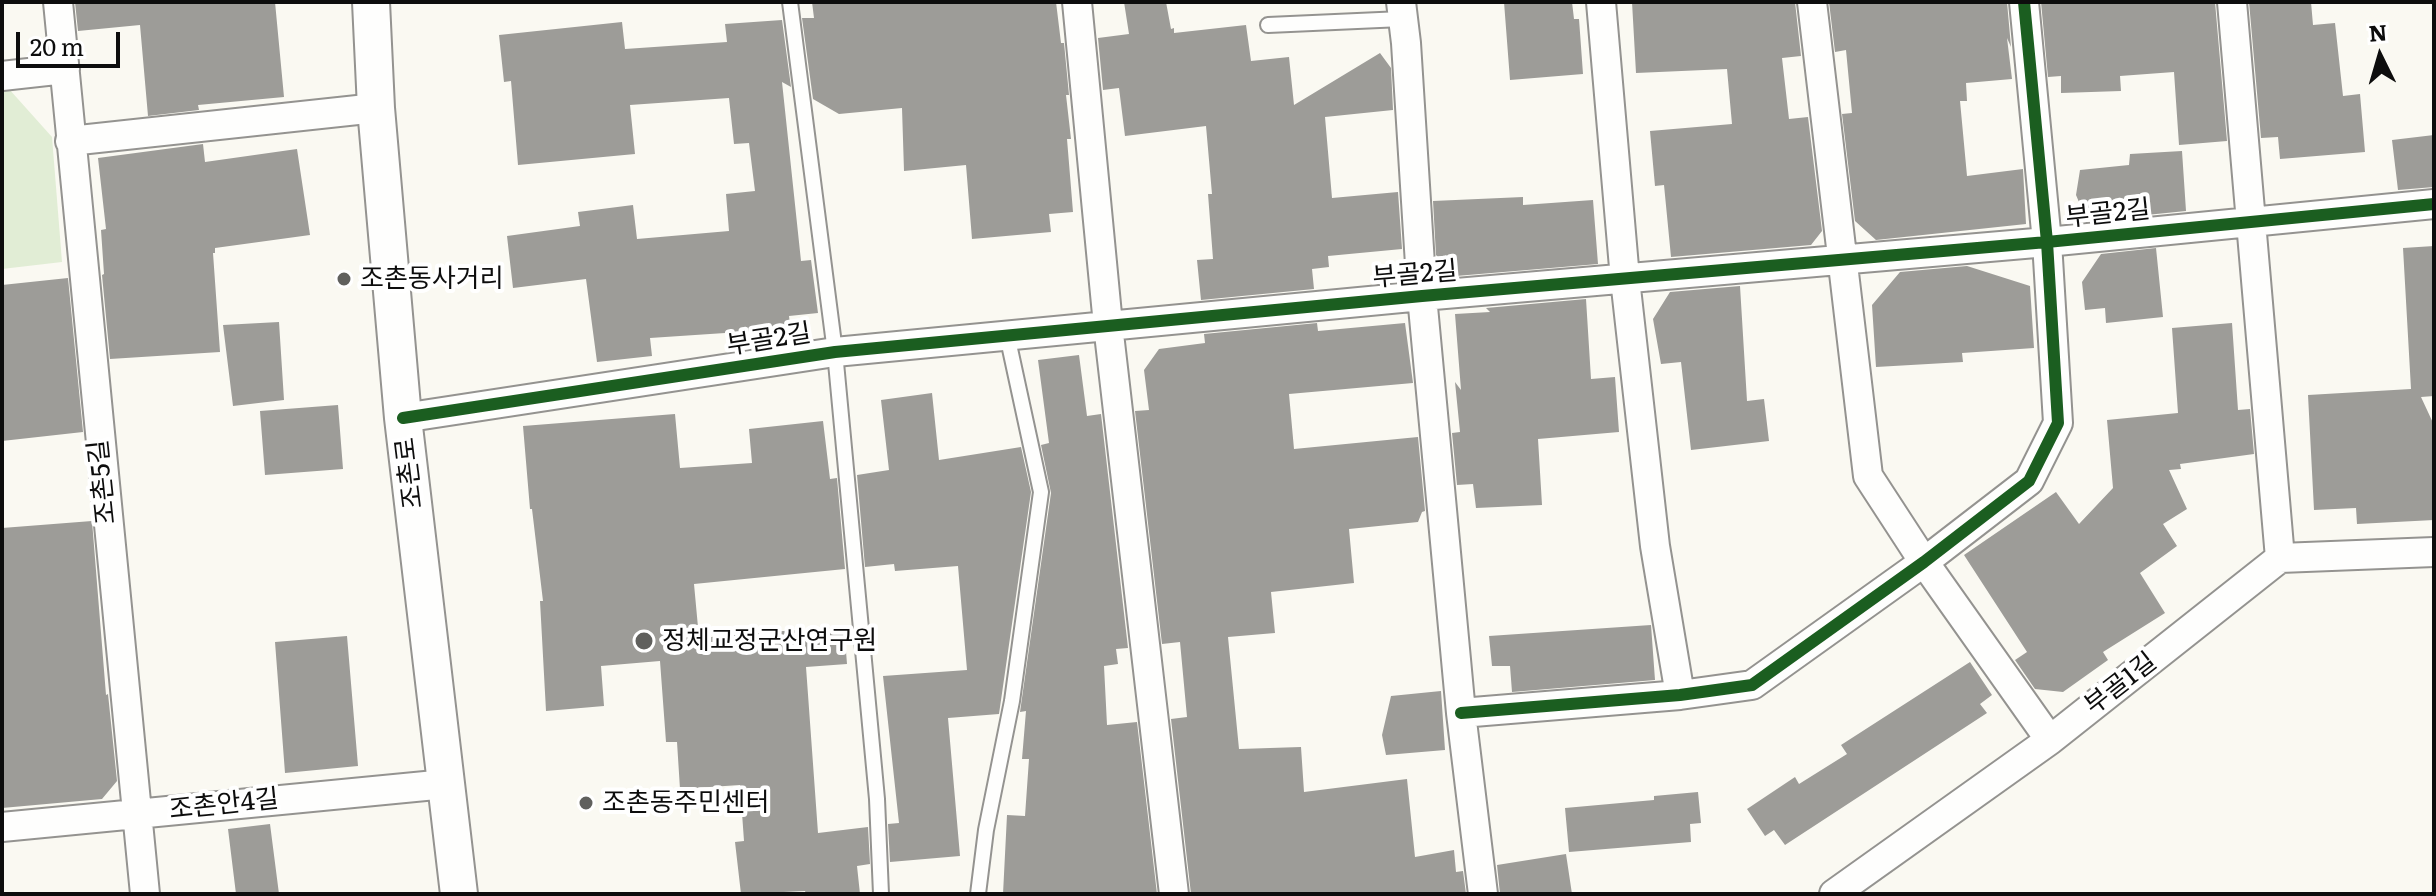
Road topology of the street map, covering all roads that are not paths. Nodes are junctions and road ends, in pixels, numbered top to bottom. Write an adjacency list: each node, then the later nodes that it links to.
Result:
1 (58, 2): 11 (street, 조촌5길)
2 (371, 2): 13 (street, 조촌로)
3 (790, 2): 23 (lane)
4 (1077, 2): 21 (street)
5 (1601, 2): 19 (street)
6 (1812, 2): 18 (street)
7 (2024, 2): 17 (street)
8 (2232, 2): 16 (street)
9 (1402, 11): 10 (lane); 20 (street)
10 (1268, 25)
11 (65, 69): 12 (street); 14 (street, 조촌5길)
12 (2, 76)
13 (376, 108): 14 (street); 24 (street, 조촌로)
14 (70, 141): 32 (street, 조촌5길)
15 (2434, 204): 16 (street, 부골2길)
16 (2252, 221): 17 (street, 부골2길); 26 (street)
17 (2047, 242): 18 (street, 부골2길); 27 (street)
18 (1842, 260): 19 (street, 부골2길); 27 (street)
19 (1625, 279): 20 (street, 부골2길); 28 (street)
20 (1422, 296): 21 (street, 부골2길); 29 (street)
21 (1108, 325): 22 (street, 부골2길); 38 (street)
22 (1007, 335): 23 (street, 부골2길); 37 (lane)
23 (835, 352): 24 (street, 부골2길); 36 (lane)
24 (403, 418): 31 (street, 조촌로)
25 (2434, 552): 26 (street)
26 (2280, 558): 30 (street, 부골1길)
27 (1924, 562): 28 (street); 30 (street)
28 (1680, 695): 29 (street)
29 (1461, 713): 39 (street)
30 (2050, 740): 40 (street, 부골1길)
31 (446, 784): 32 (street, 조촌안4길); 35 (street, 조촌로)
32 (135, 814): 33 (street, 조촌안4길); 34 (street, 조촌5길)
33 (2, 827)
34 (145, 894)
35 (459, 894)
36 (881, 894)
37 (978, 894)
38 (1174, 894)
39 (1483, 894)
40 (1834, 894)

